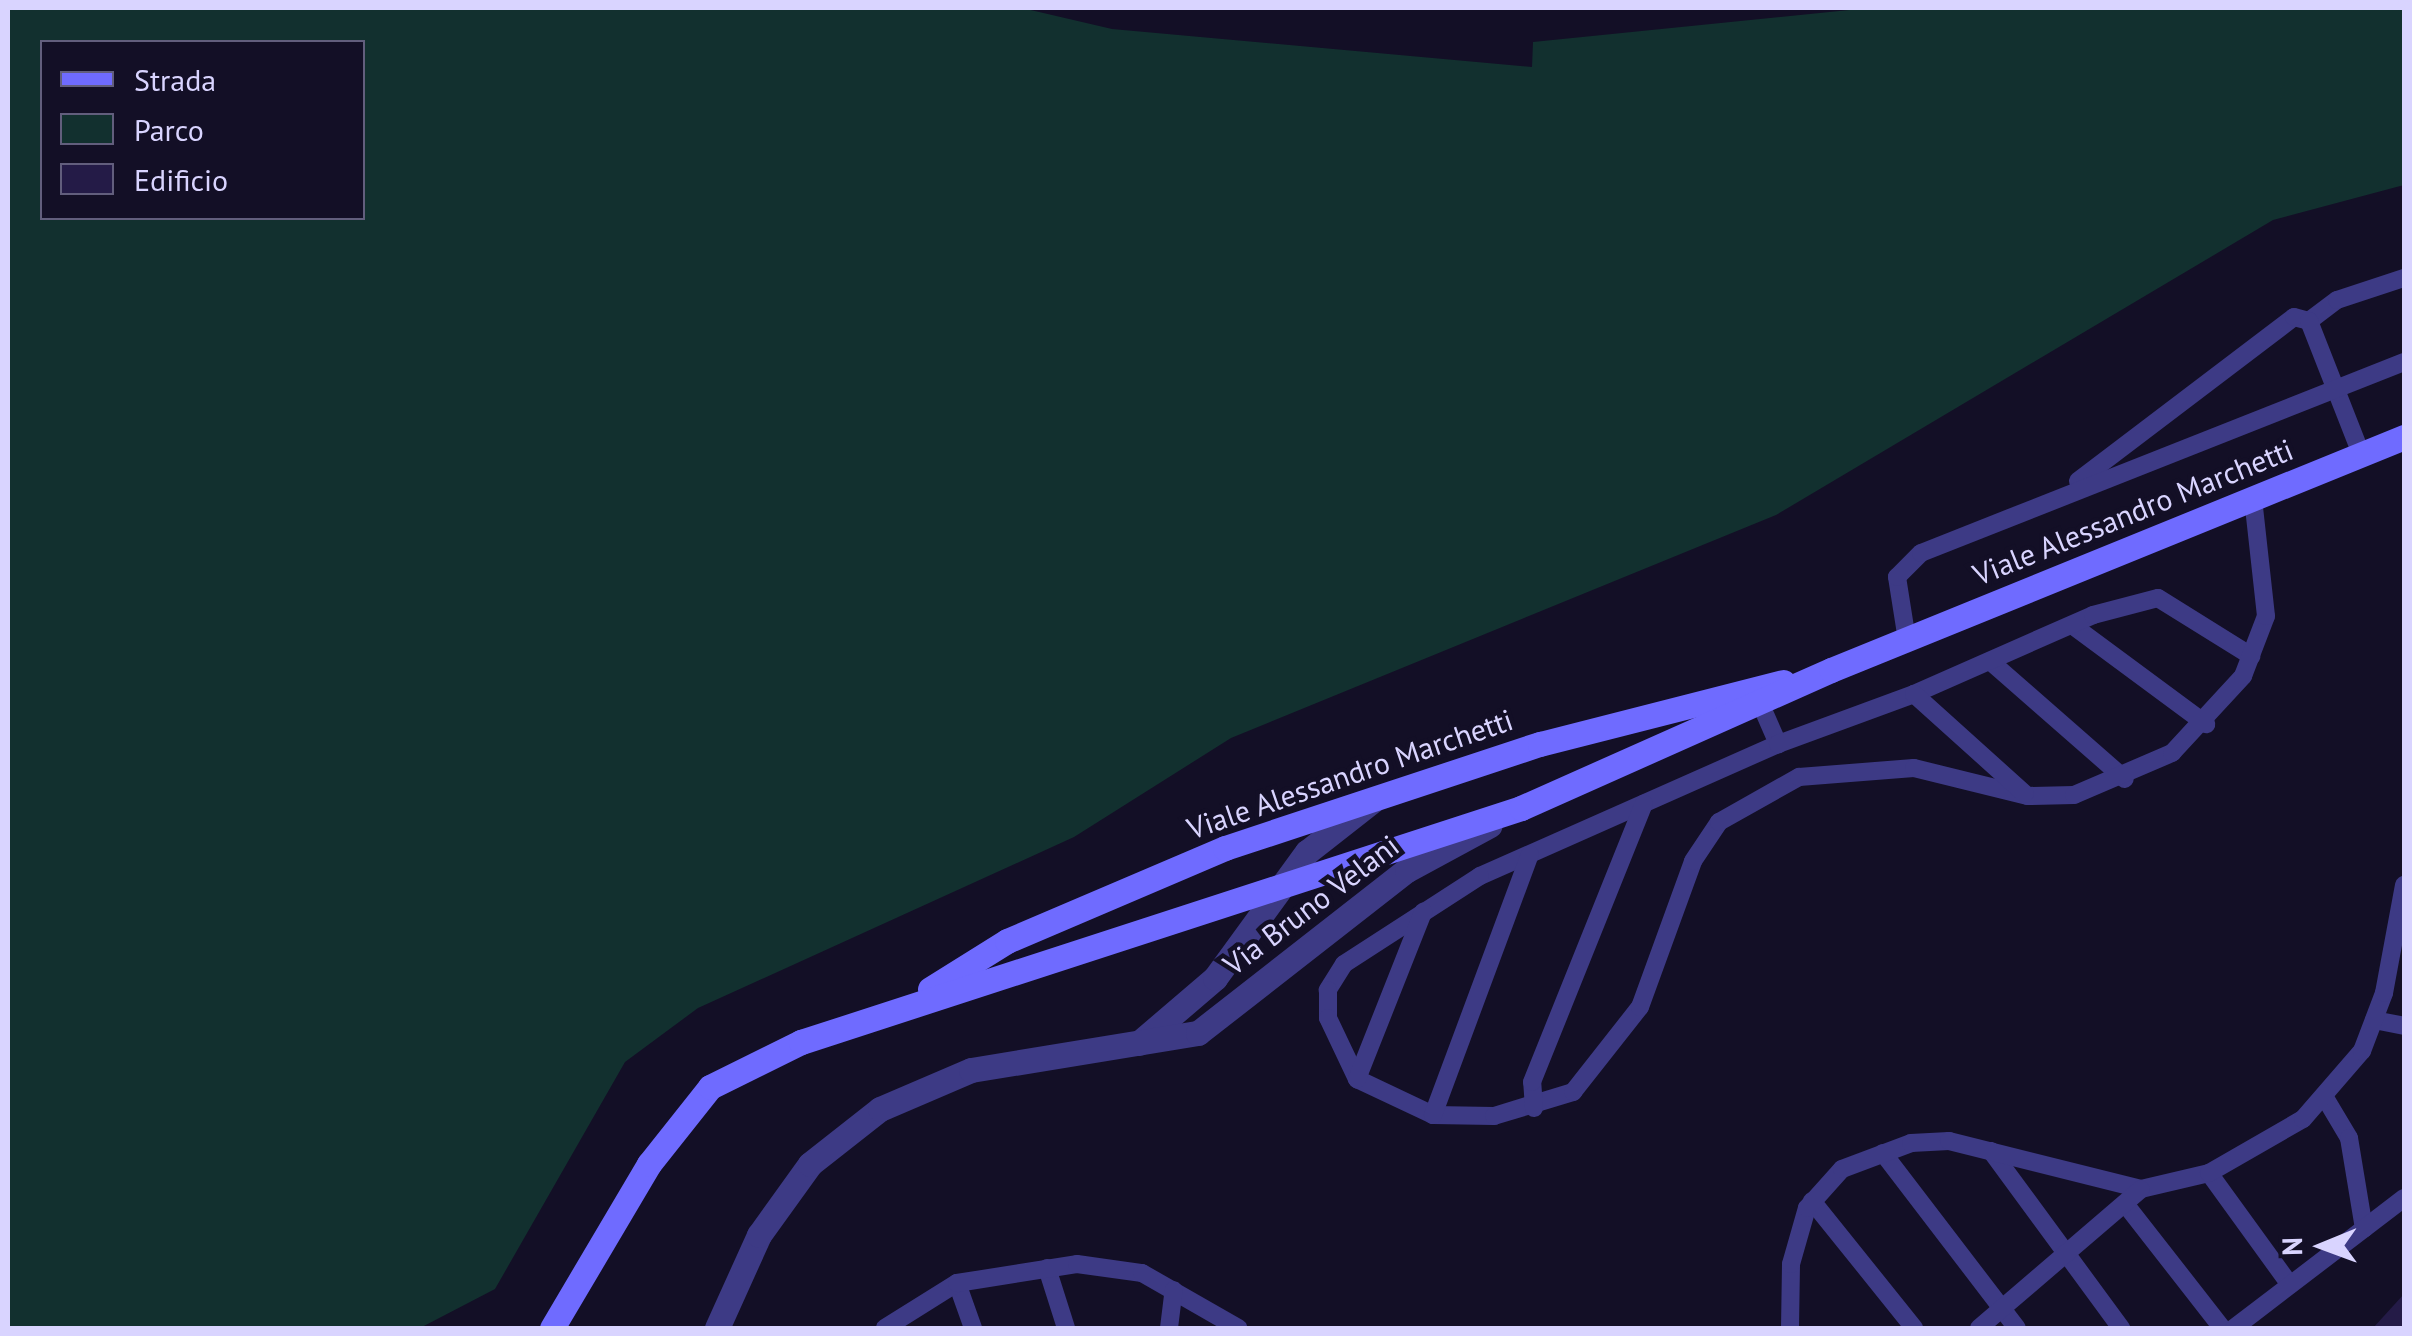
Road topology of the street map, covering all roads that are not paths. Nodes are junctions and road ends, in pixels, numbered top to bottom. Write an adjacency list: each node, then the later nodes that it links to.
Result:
1 (2404, 278): 2 (lane)
2 (2309, 320): 4 (lane); 7 (lane)
3 (2404, 362): 4 (lane)
4 (2334, 382): 6 (lane); 7 (lane)
5 (2404, 437): 6 (street, Viale Alessandro Marchetti)
6 (2361, 454): 8 (street, Viale Alessandro Marchetti)
7 (2058, 496): 10 (lane)
8 (2252, 499): 10 (street, Viale Alessandro Marchetti); 11 (lane)
9 (2072, 624): 11 (lane); 12 (lane); 16 (lane)
10 (1907, 640): 13 (street, Viale Alessandro Marchetti)
11 (2251, 656): 16 (lane)
12 (1990, 661): 14 (lane); 18 (lane)
13 (1831, 670): 15 (street, Viale Alessandro Marchetti); 20 (street, Viale Alessandro Marchetti)
14 (1914, 694): 17 (lane); 19 (lane)
15 (1761, 705): 17 (lane); 22 (street, Viale Alessandro Marchetti)
16 (2206, 724): 18 (lane)
17 (1778, 744): 21 (lane)
18 (2124, 780): 19 (lane)
19 (2028, 796): 34 (lane)
20 (1373, 800): 24 (street, Via Bruno Velani); 28 (street, Viale Alessandro Marchetti)
21 (1644, 804): 23 (lane); 34 (lane)
22 (1521, 808): 24 (street, Viale Alessandro Marchetti); 31 (street, Via Bruno Velani)
23 (1530, 854): 26 (lane); 35 (lane)
24 (1283, 885): 28 (street, Viale Alessandro Marchetti); 31 (street, Via Bruno Velani)
25 (2404, 885): 27 (lane)
26 (1423, 911): 32 (lane); 32 (lane)
27 (2396, 969): 29 (lane)
28 (913, 1000): 51 (street, Viale Alessandro Marchetti)
29 (2374, 1020): 30 (lane); 33 (lane)
30 (2404, 1025)
31 (1139, 1044): 52 (street, Via Bruno Velani)
32 (1357, 1079): 35 (lane)
33 (2324, 1096): 38 (lane); 43 (lane)
34 (1534, 1108): 35 (lane)
35 (1433, 1116)
36 (1991, 1152): 37 (lane); 39 (lane); 44 (lane)
37 (1883, 1154): 41 (lane); 49 (lane)
38 (2210, 1173): 39 (lane); 47 (lane)
39 (2141, 1190): 42 (lane)
40 (2404, 1198): 43 (lane)
41 (1812, 1202): 50 (lane); 58 (lane)
42 (2126, 1204): 44 (lane); 62 (lane)
43 (2364, 1229): 47 (lane)
44 (2070, 1258): 49 (lane); 61 (lane)
45 (1047, 1268): 46 (lane); 48 (lane); 55 (lane)
46 (957, 1283): 53 (lane); 54 (lane)
47 (2290, 1285): 63 (lane)
48 (1174, 1290): 56 (lane); 57 (lane)
49 (2003, 1310): 59 (lane); 60 (lane)
50 (1794, 1324)
51 (552, 1328)
52 (717, 1328)
53 (885, 1328)
54 (974, 1328)
55 (1066, 1328)
56 (1169, 1328)
57 (1238, 1328)
58 (1914, 1328)
59 (1979, 1328)
60 (2017, 1328)
61 (2121, 1328)
62 (2222, 1328)
63 (2234, 1328)

